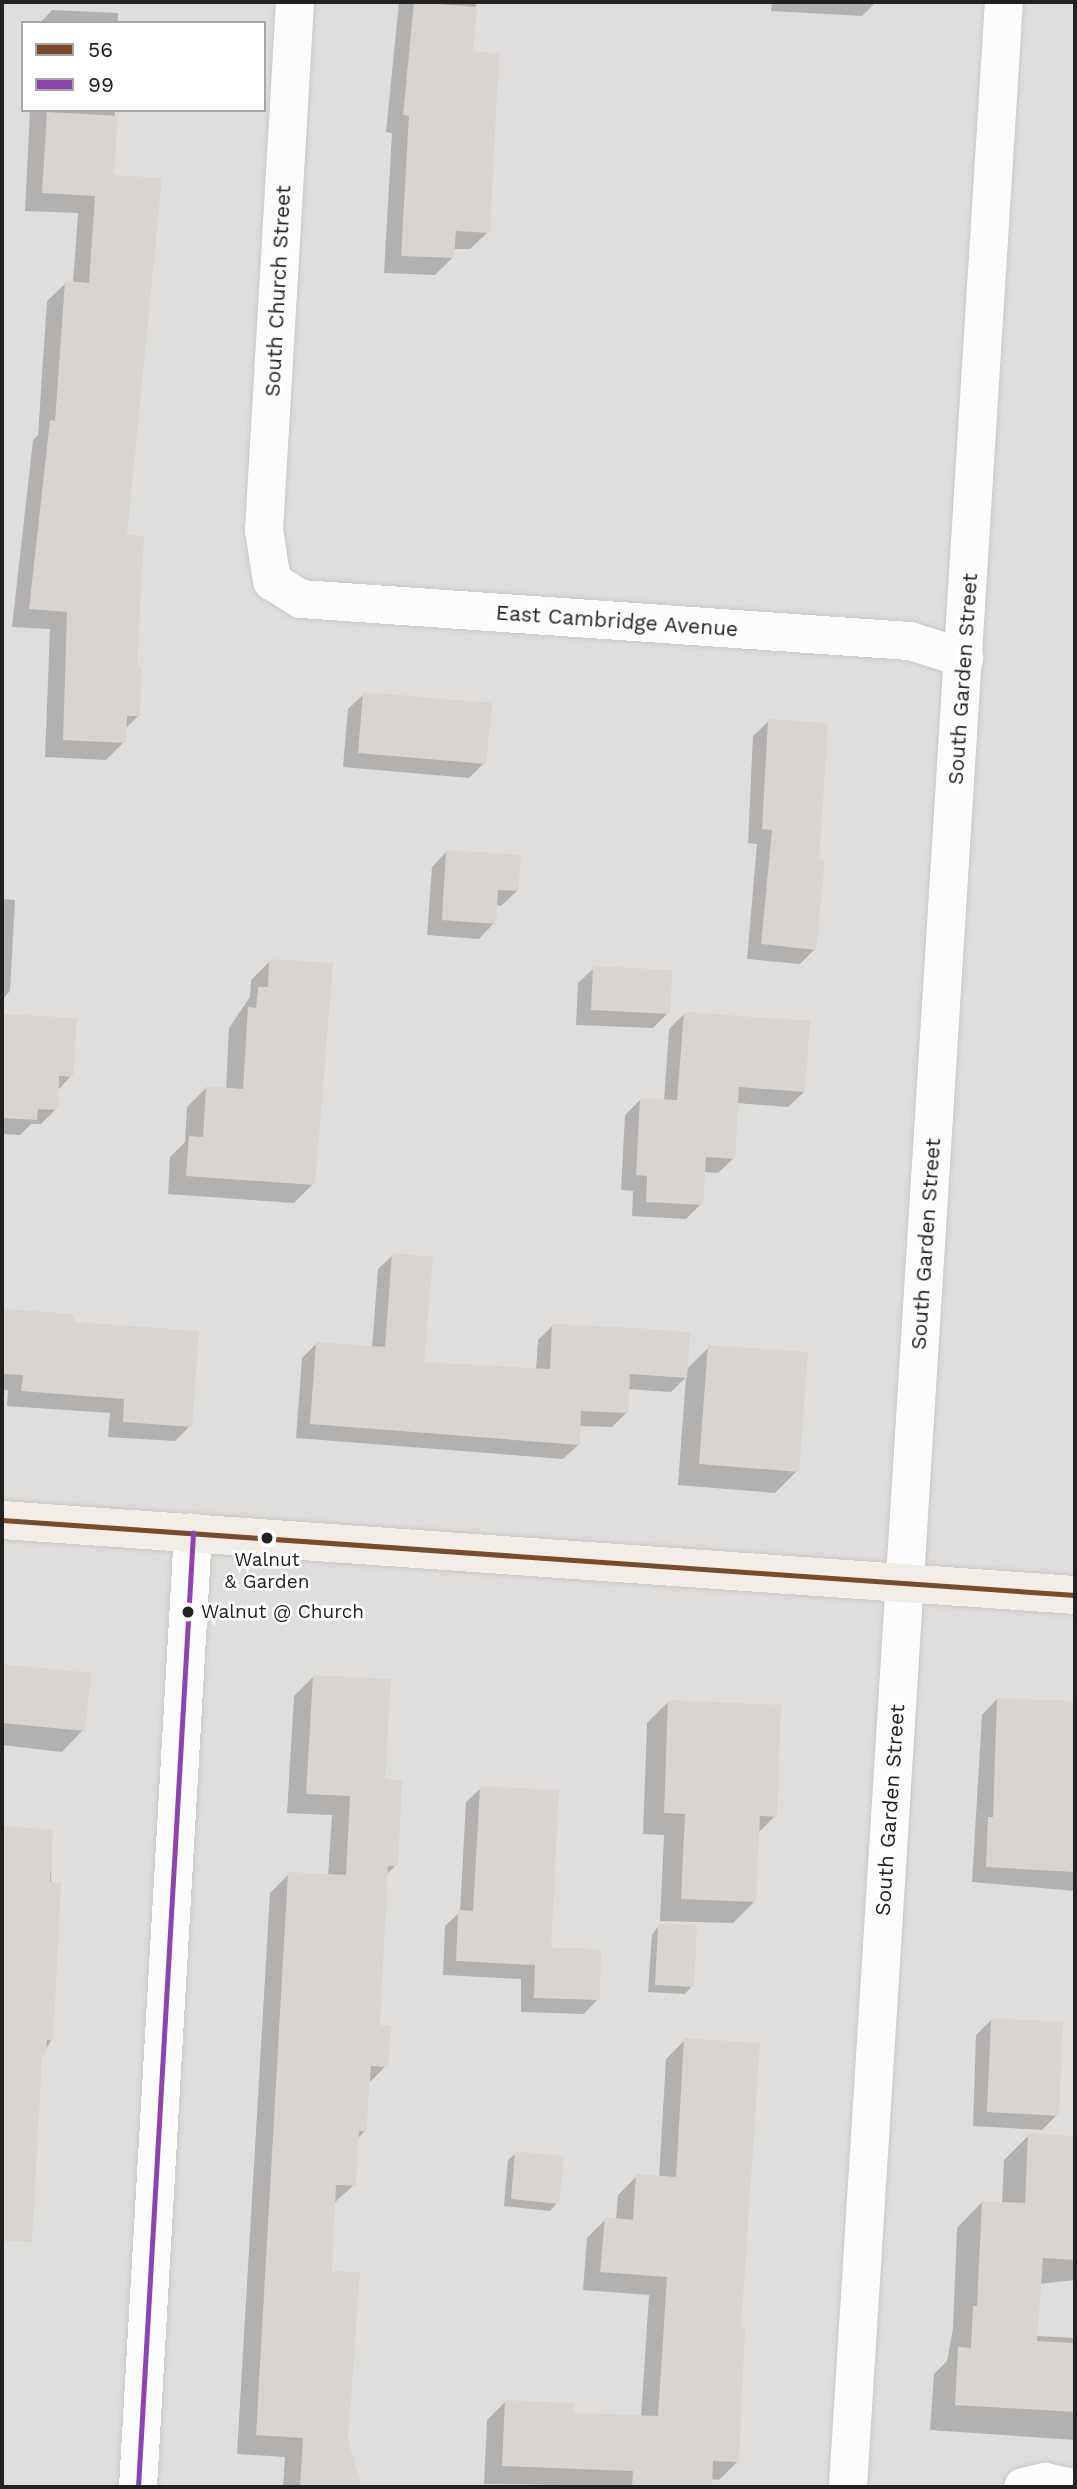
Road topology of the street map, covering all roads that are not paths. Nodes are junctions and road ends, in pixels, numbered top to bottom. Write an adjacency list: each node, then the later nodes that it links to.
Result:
1 (295, 2): 3 (street, South Church Street)
2 (1004, 2): 4 (street, South Garden Street)
3 (272, 581): 4 (street, East Cambridge Avenue)
4 (964, 658): 7 (street, South Garden Street)
5 (2, 1520): 6 (main road)
6 (193, 1533): 7 (main road); 9 (street)
7 (903, 1583): 8 (main road); 10 (street, South Garden Street)
8 (1075, 1595)
9 (138, 2487)
10 (848, 2487)
11 (1023, 2487): 12 (street)
12 (1068, 2487)

